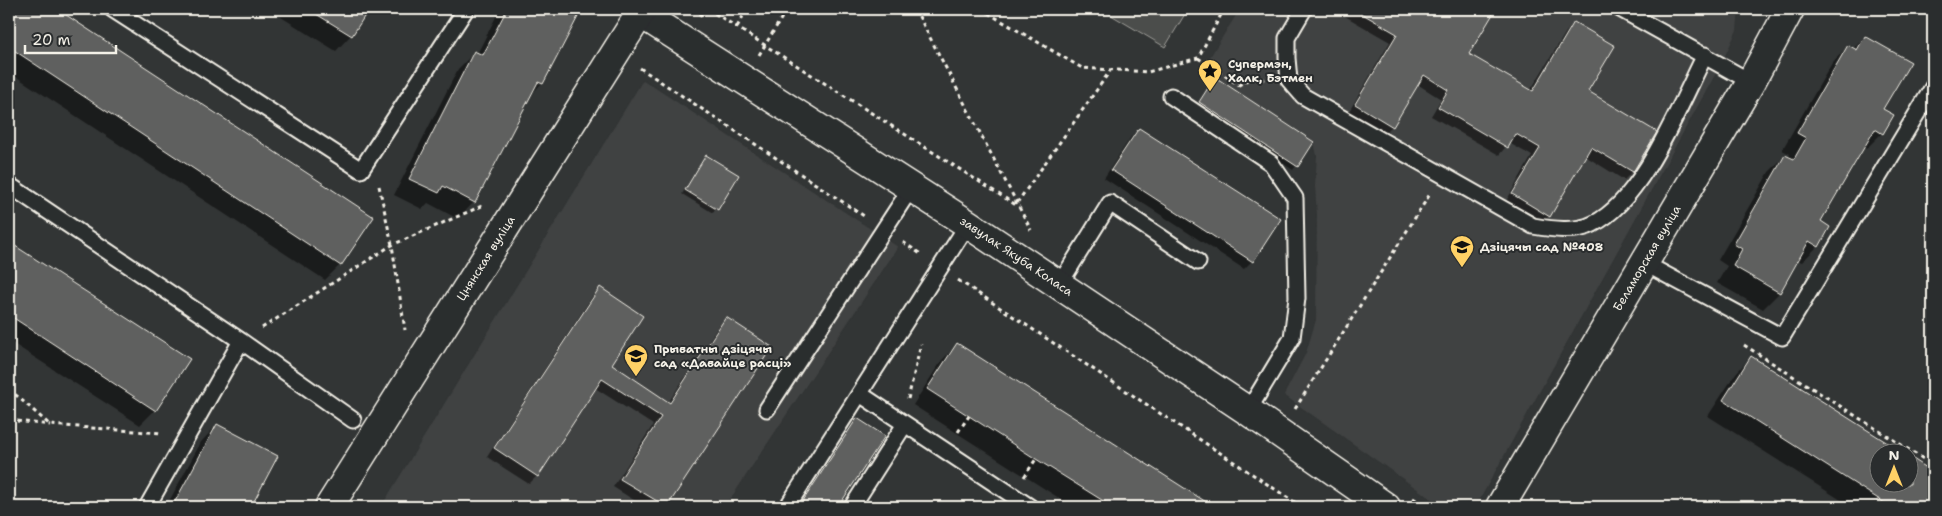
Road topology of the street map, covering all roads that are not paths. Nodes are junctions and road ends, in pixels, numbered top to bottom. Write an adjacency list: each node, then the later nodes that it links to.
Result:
1 (112, 9): 2 (lane)
2 (466, 9)
3 (1304, 9): 7 (lane)
4 (1620, 9): 7 (lane)
5 (1790, 9): 8 (street, Беламорская вуліца)
6 (641, 11): 12 (street, завулак Якуба Коласа); 24 (street, Цнянская вуліца)
7 (1706, 55): 8 (lane)
8 (1751, 82): 15 (street, Беламорская вуліца)
9 (1933, 87): 15 (lane)
10 (1171, 96): 19 (lane)
11 (9, 185): 17 (lane)
12 (911, 188): 13 (street, завулак Якуба Коласа); 20 (lane)
13 (968, 224): 16 (street, завулак Якуба Коласа); 18 (lane)
14 (1198, 262): 16 (lane)
15 (1644, 263): 29 (street, Беламорская вуліца)
16 (1059, 285): 19 (street, завулак Якуба Коласа)
17 (241, 341): 21 (lane); 23 (lane)
18 (860, 394): 22 (lane); 25 (lane)
19 (1253, 402): 28 (street, завулак Якуба Коласа)
20 (767, 409)
21 (353, 420)
22 (905, 424): 26 (lane); 27 (lane)
23 (147, 507)
24 (329, 507)
25 (787, 507)
26 (852, 507)
27 (1030, 507)
28 (1386, 507)
29 (1500, 507)

